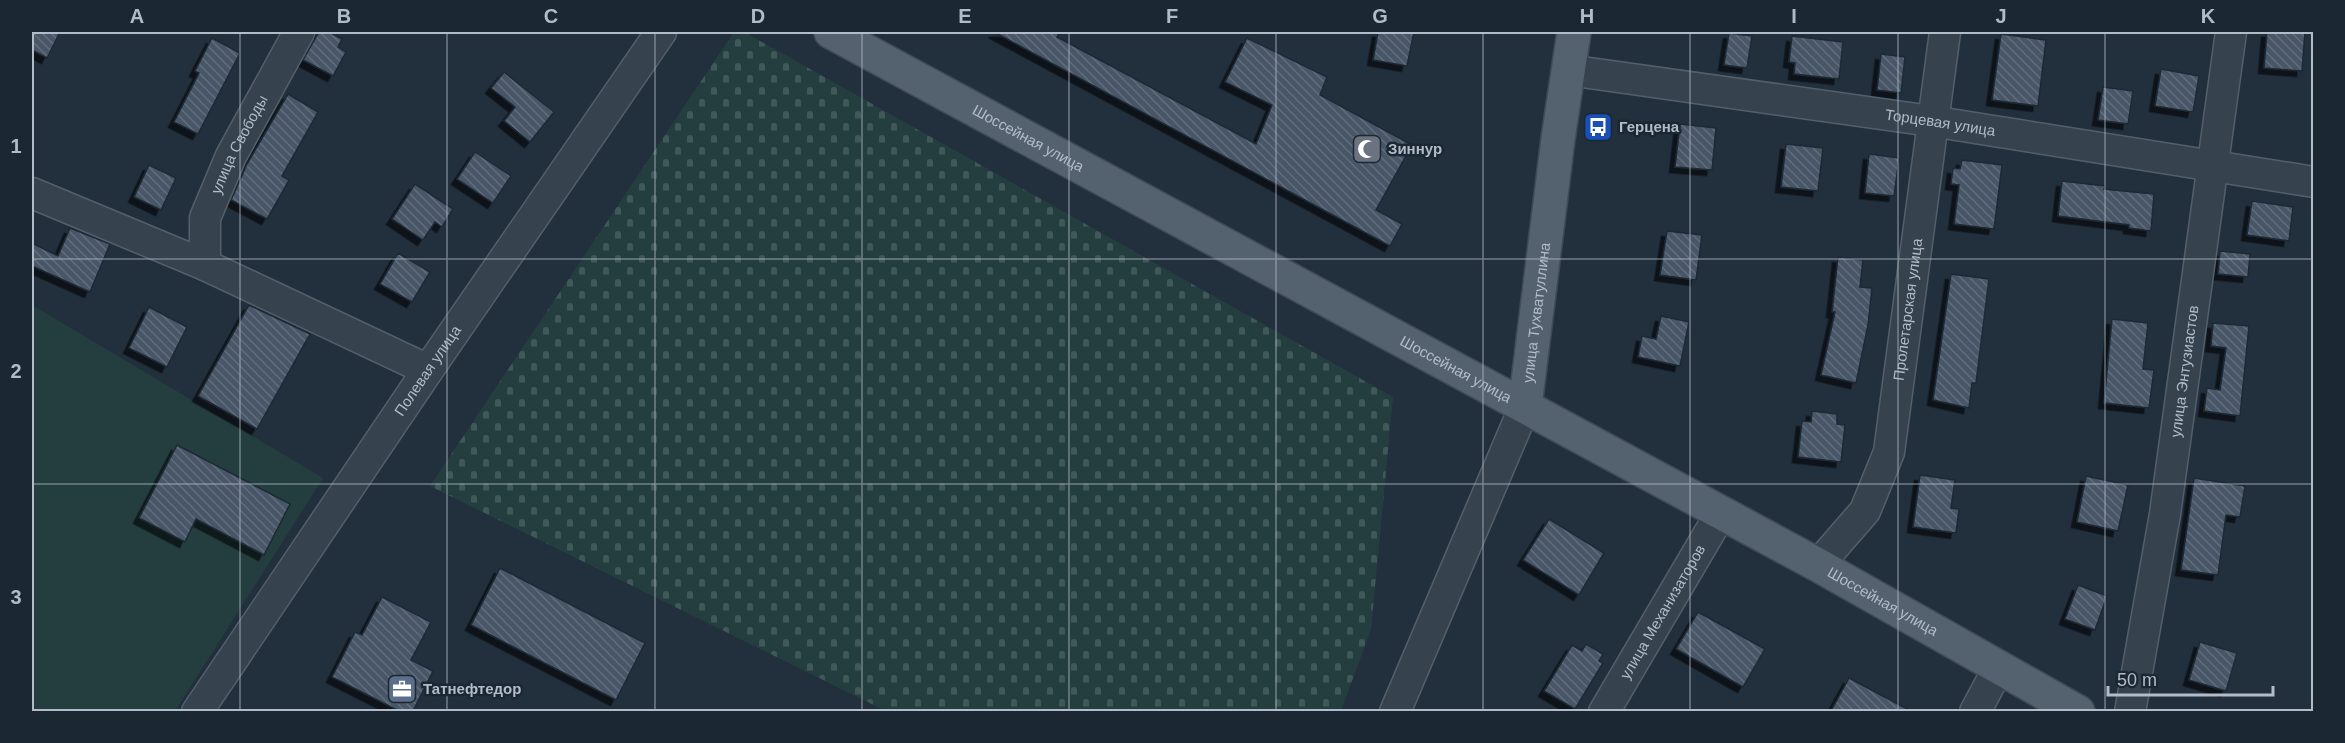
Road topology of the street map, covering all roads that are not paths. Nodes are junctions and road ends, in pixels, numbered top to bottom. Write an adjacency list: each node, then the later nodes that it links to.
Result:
1 (299, 32): 13 (street, улица Свободы)
2 (660, 32): 14 (street, Полевая улица)
3 (831, 32): 7 (main road, Шоссейная улица)
4 (1574, 32): 8 (main road, улица Тухватуллина)
5 (1945, 32): 9 (street, Пролетарская улица)
6 (2231, 32): 10 (street, улица Энтузиастов)
7 (864, 39): 15 (main road, Шоссейная улица)
8 (1568, 70): 9 (street, Торцевая улица); 15 (main road, улица Тухватуллина)
9 (1931, 121): 10 (street, Торцевая улица); 17 (street, Пролетарская улица)
10 (2213, 166): 11 (street, Торцевая улица); 24 (street, улица Энтузиастов)
11 (2313, 182)
12 (32, 193): 13 (street)
13 (205, 265): 14 (street)
14 (428, 370): 19 (street, Полевая улица)
15 (1525, 406): 16 (main road, Шоссейная улица); 20 (street, улица Тухватуллина)
16 (1721, 513): 17 (main road, Шоссейная улица); 21 (street, улица Механизаторов)
17 (1818, 565): 18 (main road, Шоссейная улица)
18 (1999, 668): 22 (street); 23 (main road, Шоссейная улица)
19 (197, 711)
20 (1395, 711)
21 (1604, 711)
22 (1975, 711)
23 (2078, 711)
24 (2130, 711)

